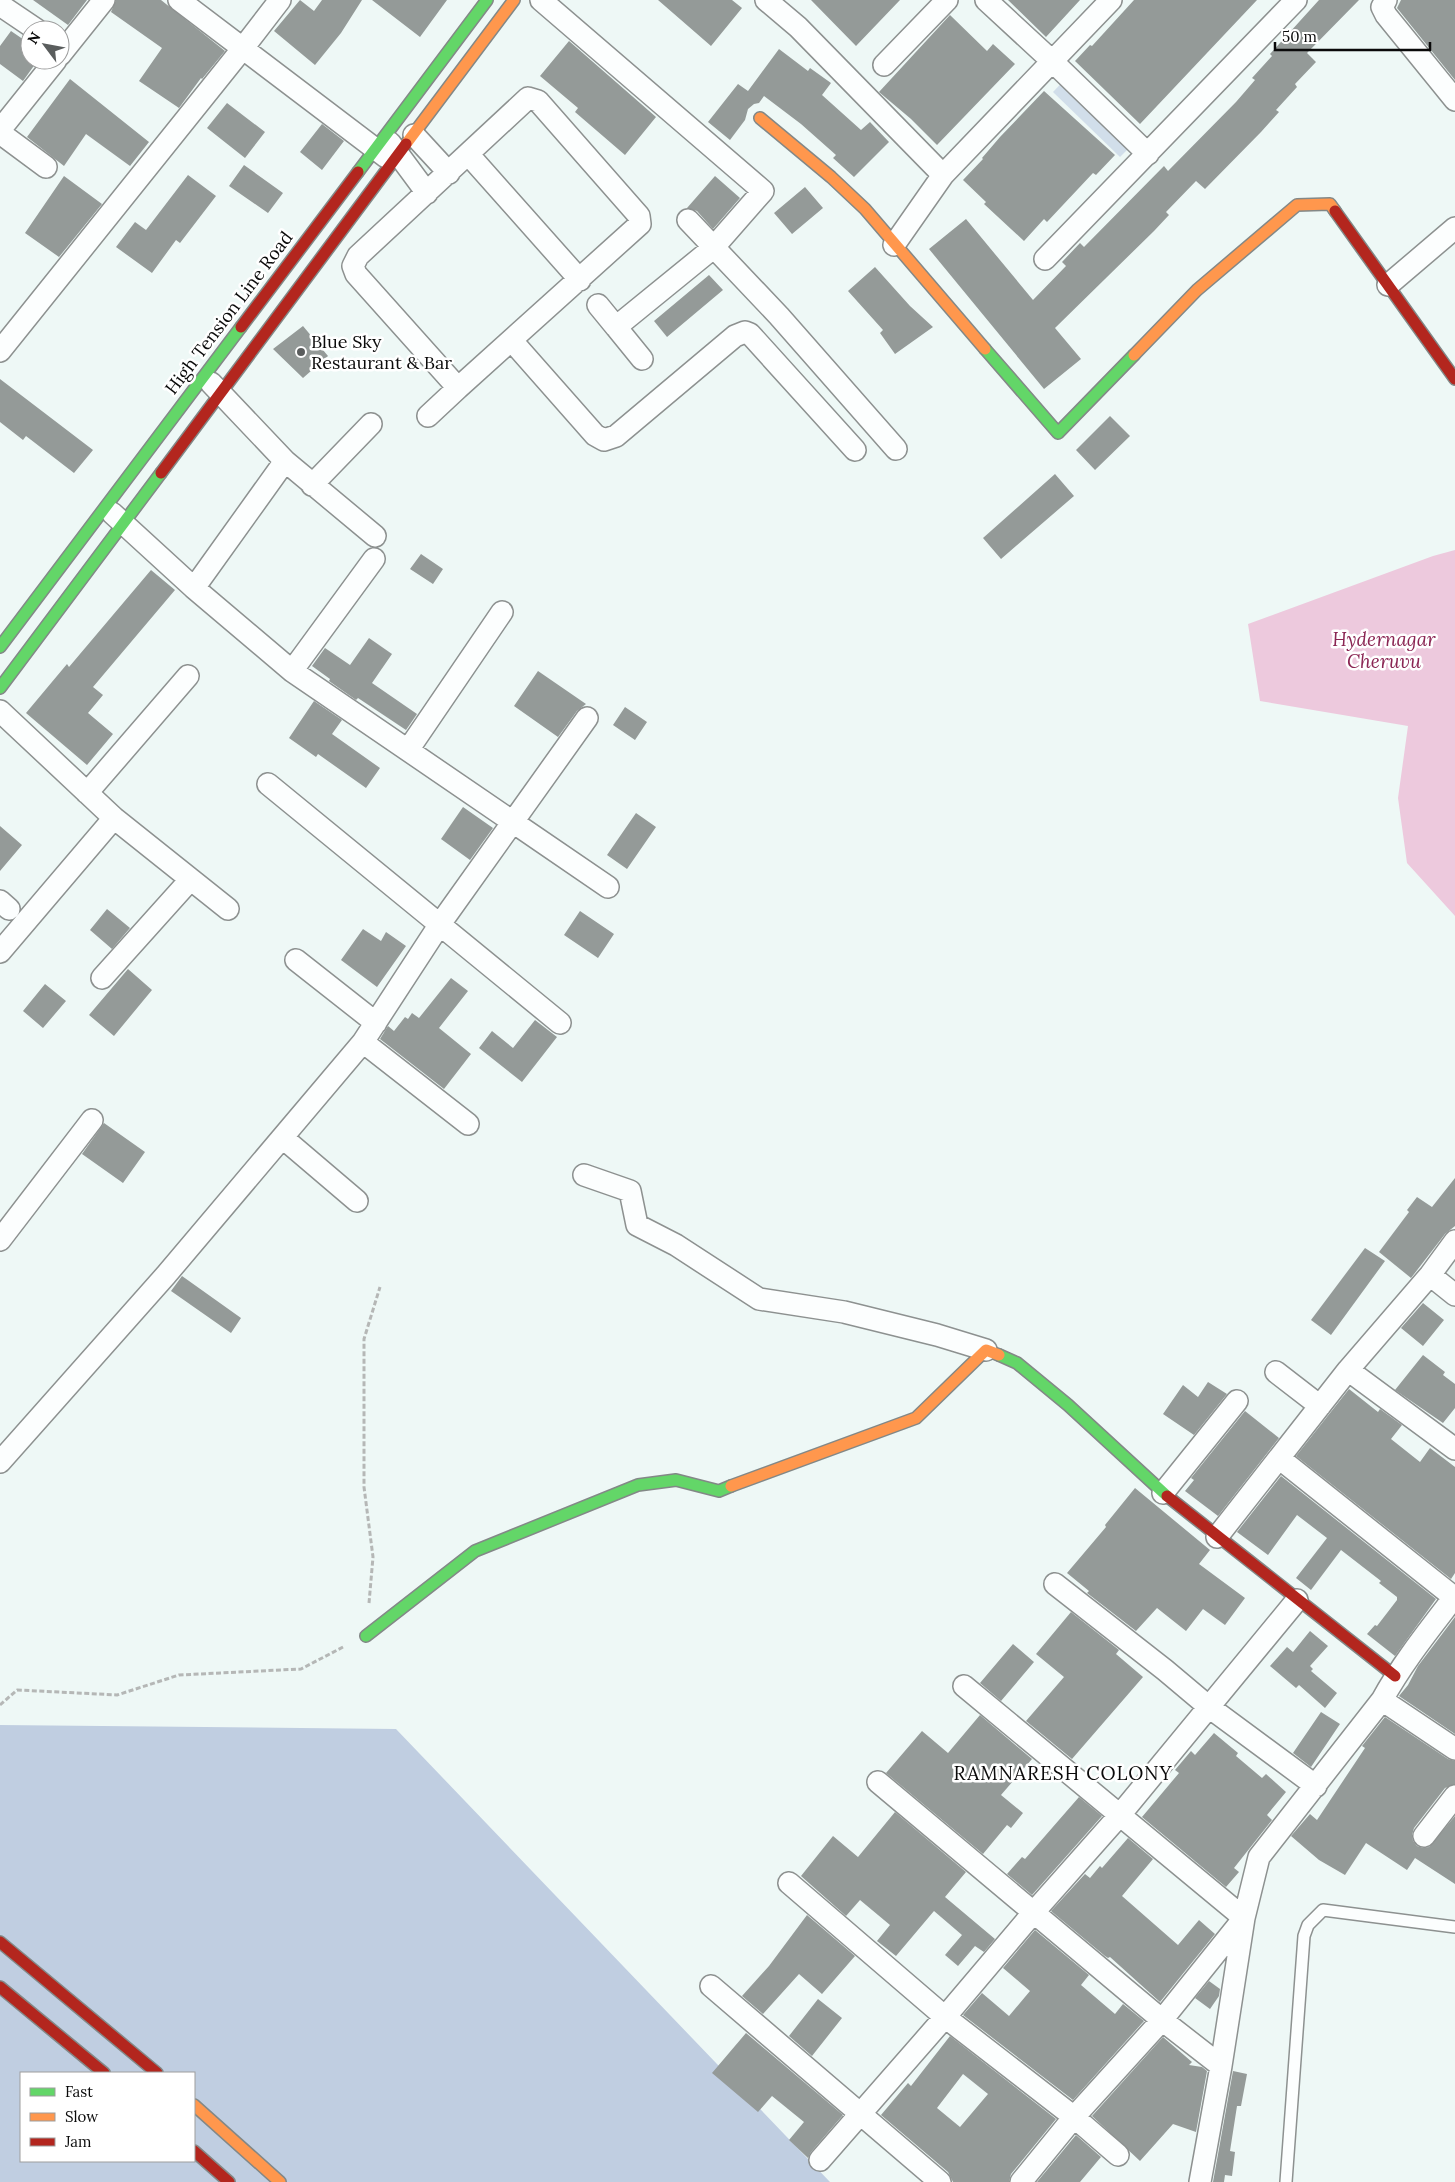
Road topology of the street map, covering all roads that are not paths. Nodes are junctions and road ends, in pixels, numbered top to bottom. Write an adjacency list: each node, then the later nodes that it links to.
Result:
1 (104, 0): 15 (street)
2 (179, 0): 16 (street)
3 (280, 0): 16 (street)
4 (487, 0): 24 (street, High Tension Line Road)
5 (514, 0): 23 (street)
6 (541, 0): 35 (street)
7 (766, 0): 30 (street)
8 (947, 0): 18 (street)
9 (986, 0): 17 (street)
10 (1111, 0): 17 (street)
11 (1296, 0): 26 (street)
12 (1386, 0): 20 (street)
13 (0, 4): 14 (street)
14 (23, 20)
15 (70, 40)
16 (243, 48): 24 (street); 42 (street)
17 (1052, 61): 26 (street); 30 (street)
18 (884, 65)
19 (46, 70): 22 (street)
20 (1455, 100)
21 (760, 118): 34 (street)
22 (0, 131): 28 (street)
23 (414, 134): 27 (street); 29 (street)
24 (379, 143): 27 (street); 44 (street, High Tension Line Road)
25 (468, 154): 29 (street); 37 (street); 37 (street)
26 (1148, 154): 36 (street)
27 (396, 159): 31 (street); 47 (street)
28 (46, 167)
29 (449, 173): 31 (street)
30 (943, 175): 34 (street)
31 (427, 193): 46 (street)
32 (688, 220): 35 (street)
33 (1455, 228): 38 (street)
34 (894, 245): 38 (street)
35 (713, 248): 40 (street); 50 (street)
36 (1045, 259)
37 (580, 280): 41 (street)
38 (1388, 284): 45 (street)
39 (598, 305): 40 (street)
40 (616, 326): 43 (street)
41 (512, 341): 46 (street); 51 (street)
42 (0, 351)
43 (642, 359)
44 (204, 376): 47 (street); 54 (street, High Tension Line Road)
45 (1455, 379)
46 (458, 388): 48 (street)
47 (221, 393): 52 (street); 55 (street)
48 (428, 416)
49 (371, 424): 53 (street)
50 (896, 449)
51 (855, 450)
52 (285, 461): 53 (street); 58 (street)
53 (312, 485): 56 (street)
54 (106, 506): 55 (street); 60 (street, High Tension Line Road)
55 (124, 523): 58 (street); 63 (street)
56 (375, 536)
57 (374, 559): 61 (street)
58 (194, 588): 61 (street)
59 (502, 612): 66 (street)
60 (0, 647)
61 (292, 671): 66 (street)
62 (188, 676): 68 (street)
63 (0, 688)
64 (0, 711): 68 (street)
65 (587, 718): 70 (street)
66 (408, 750): 70 (street)
67 (268, 784): 74 (street)
68 (87, 793): 69 (street)
69 (114, 818): 71 (street); 75 (street)
70 (513, 824): 72 (street); 74 (street)
71 (190, 880): 73 (street); 77 (street)
72 (608, 887)
73 (228, 909)
74 (440, 924): 78 (street); 79 (street)
75 (0, 952)
76 (296, 960): 78 (street)
77 (102, 978)
78 (376, 1023): 80 (street)
79 (560, 1024)
80 (363, 1042): 82 (street); 83 (street)
81 (92, 1120): 86 (street)
82 (468, 1124)
83 (282, 1138): 85 (street); 97 (street)
84 (584, 1175): 90 (street)
85 (357, 1201)
86 (0, 1240)
87 (1455, 1241): 88 (street)
88 (1430, 1275): 89 (street); 91 (street)
89 (1455, 1296)
90 (986, 1350): 98 (street); 103 (street)
91 (1348, 1370): 94 (street); 95 (street)
92 (1276, 1372): 94 (street)
93 (1237, 1401): 98 (street)
94 (1320, 1406): 96 (street)
95 (1455, 1449)
96 (1279, 1458): 99 (street); 101 (street)
97 (0, 1462)
98 (1163, 1493): 99 (street)
99 (1217, 1537): 102 (street)
100 (1055, 1584): 107 (street)
101 (1455, 1597): 104 (street)
102 (1298, 1600): 104 (street); 107 (street)
103 (366, 1636)
104 (1395, 1676): 106 (street)
105 (964, 1686): 112 (street)
106 (1382, 1700): 108 (street); 110 (street)
107 (1209, 1707): 110 (street); 112 (street)
108 (1455, 1749)
109 (878, 1782): 115 (street)
110 (1316, 1786): 116 (street)
111 (1455, 1796): 113 (street)
112 (1119, 1816): 115 (street); 116 (street)
113 (1424, 1836)
114 (789, 1884): 121 (street)
115 (1033, 1913): 121 (street); 122 (street)
116 (1244, 1918): 122 (street); 123 (street)
117 (1455, 1927): 137 (lane)
118 (0, 1942): 125 (street)
119 (711, 1986): 127 (street)
120 (0, 1987): 124 (street)
121 (945, 2017): 127 (street); 128 (street)
122 (1162, 2020): 123 (street); 128 (street)
123 (1221, 2066): 136 (street)
124 (105, 2070)
125 (156, 2072)
126 (195, 2106): 133 (street)
127 (860, 2114): 131 (street); 134 (street)
128 (1074, 2117): 130 (street); 135 (street)
129 (195, 2152): 132 (street)
130 (1118, 2155)
131 (820, 2160)
132 (229, 2182)
133 (280, 2182)
134 (940, 2182)
135 (1021, 2182)
136 (1200, 2182)
137 (1286, 2182)

